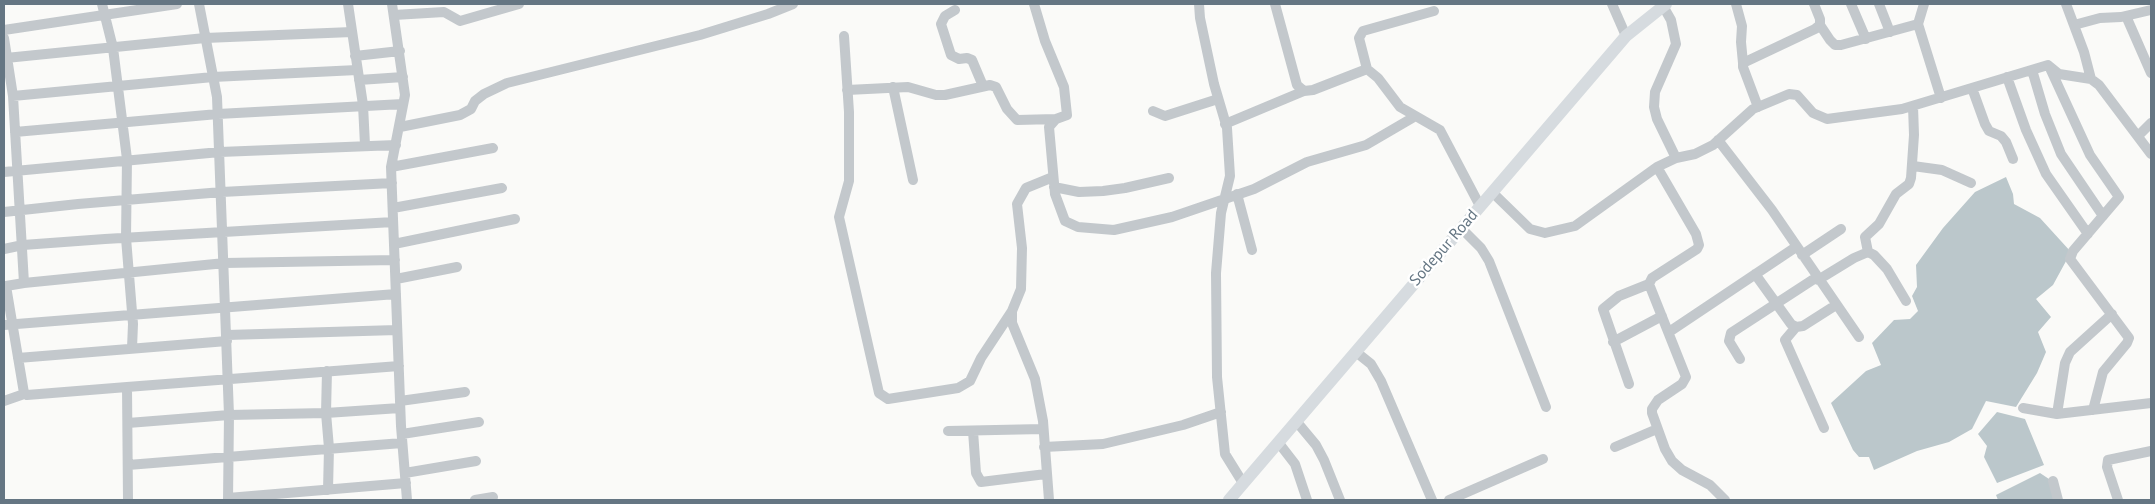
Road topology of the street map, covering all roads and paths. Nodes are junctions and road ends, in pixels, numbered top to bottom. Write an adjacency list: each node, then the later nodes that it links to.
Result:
1 (102, 4): 22 (street)
2 (178, 4): 22 (street)
3 (199, 4): 34 (street)
4 (348, 4): 29 (street)
5 (392, 4): 23 (street)
6 (520, 4): 23 (street)
7 (793, 4): 71 (street)
8 (1034, 4): 67 (street)
9 (1199, 4): 59 (street)
10 (1275, 4): 56 (street)
11 (1612, 4): 32 (street)
12 (1736, 4): 40 (street)
13 (1814, 4): 25 (street)
14 (1851, 4): 35 (street)
15 (1878, 4): 30 (street)
16 (1925, 4): 27 (street)
17 (2066, 4): 26 (street)
18 (1665, 5): 32 (main road, Sodepur Road); 80 (street)
19 (955, 10): 52 (street)
20 (2151, 10): 24 (street)
21 (1434, 11): 42 (street)
22 (106, 15): 28 (street); 36 (street)
23 (394, 15): 37 (street)
24 (2126, 16): 26 (street); 45 (street)
25 (1820, 25): 35 (street); 40 (street)
26 (2074, 25): 49 (street)
27 (1920, 28): 30 (street); 58 (street)
28 (4, 30)
29 (352, 32): 34 (street); 38 (street)
30 (1890, 32): 35 (street)
31 (844, 36): 55 (street)
32 (1626, 36): 95 (main road, Sodepur Road)
33 (4, 38): 39 (street)
34 (205, 38): 36 (street); 46 (street)
35 (1866, 39)
36 (113, 48): 39 (street); 51 (street)
37 (400, 51): 38 (street); 47 (street)
38 (355, 56): 43 (street)
39 (6, 58): 57 (street)
40 (1743, 63): 63 (street)
41 (2048, 66): 44 (street); 49 (street); 103 (street)
42 (1367, 69): 56 (street); 66 (street)
43 (357, 70): 46 (street); 50 (street)
44 (2032, 70): 48 (street); 103 (street)
45 (2151, 73)
46 (213, 77): 51 (street); 65 (street)
47 (403, 77): 50 (street); 60 (street)
48 (2007, 77): 54 (street); 109 (street)
49 (2091, 79): 73 (street)
50 (359, 80): 61 (street)
51 (118, 84): 57 (street); 68 (street)
52 (983, 86): 53 (street); 67 (street)
53 (893, 87): 55 (street); 89 (street)
54 (1972, 88): 58 (street); 82 (street)
55 (847, 90): 133 (street)
56 (1304, 91): 70 (street)
57 (13, 96): 72 (street)
58 (1941, 98): 62 (street)
59 (1218, 99): 64 (street); 70 (street)
60 (403, 104): 61 (street); 71 (street)
61 (363, 105): 65 (street); 75 (street)
62 (1913, 106): 63 (street); 83 (street)
63 (1758, 107): 74 (street)
64 (1153, 111)
65 (218, 114): 68 (street); 78 (street)
66 (1414, 117): 96 (street); 99 (street)
67 (1056, 119): 90 (street)
68 (122, 123): 72 (street); 81 (street)
69 (2151, 123): 73 (street)
70 (1226, 124): 97 (street)
71 (400, 127): 76 (street)
72 (15, 132): 86 (street)
73 (2138, 136): 79 (street)
74 (1718, 140): 80 (street); 115 (street)
75 (365, 145): 76 (street); 78 (street)
76 (396, 145): 84 (street)
77 (493, 148): 84 (street)
78 (220, 152): 81 (street); 94 (street)
79 (2151, 154)
80 (1676, 158): 85 (street)
81 (127, 159): 86 (street); 98 (street)
82 (2013, 159)
83 (1913, 166): 92 (street); 116 (street)
84 (391, 167): 91 (street)
85 (1657, 167): 95 (street); 126 (street)
86 (19, 170): 87 (street); 101 (street)
87 (4, 172)
88 (1169, 178): 90 (street)
89 (914, 180)
90 (1054, 182): 97 (street); 133 (street)
91 (392, 183): 94 (street); 100 (street)
92 (1971, 183)
93 (502, 188): 100 (street)
94 (222, 192): 98 (street); 108 (street)
95 (1492, 192): 99 (main road, Sodepur Road)
96 (1237, 194): 97 (street); 114 (street)
97 (1226, 197): 161 (street)
98 (127, 200): 101 (street); 110 (street)
99 (1480, 206): 106 (main road, Sodepur Road)
100 (393, 208): 105 (street)
101 (21, 210): 102 (street); 112 (street)
102 (4, 212)
103 (2103, 216): 109 (street)
104 (515, 219): 111 (street)
105 (393, 222): 108 (street); 111 (street)
106 (1461, 228): 145 (main road, Sodepur Road); 158 (street)
107 (1841, 229): 115 (street)
108 (224, 233): 110 (street); 118 (street)
109 (2088, 234): 135 (street)
110 (126, 238): 112 (street); 121 (street)
111 (394, 244): 117 (street)
112 (23, 245): 113 (street); 125 (street)
113 (4, 249)
114 (1252, 250)
115 (1799, 251): 122 (street); 123 (street)
116 (1868, 252): 123 (street); 129 (street)
117 (395, 260): 118 (street); 124 (street)
118 (224, 263): 121 (street); 132 (street)
119 (457, 267): 124 (street)
120 (4, 274): 127 (street)
121 (128, 274): 125 (street); 134 (street)
122 (1755, 274): 130 (street); 140 (street)
123 (1818, 279): 130 (street); 131 (street)
124 (396, 280): 128 (street)
125 (24, 283): 127 (street)
126 (1649, 284): 136 (street); 143 (street)
127 (5, 286): 137 (street)
128 (396, 294): 132 (street); 139 (street)
129 (1906, 301)
130 (1776, 302): 138 (street); 147 (street)
131 (1836, 305): 138 (street); 141 (street)
132 (226, 309): 134 (street); 142 (street)
133 (1012, 311): 169 (street)
134 (132, 314): 137 (street); 144 (street)
135 (2112, 314): 160 (street); 163 (street)
136 (1662, 316): 140 (street); 143 (street)
137 (8, 324): 146 (street)
138 (1796, 327): 168 (street)
139 (398, 330): 142 (street); 148 (street)
140 (1669, 332): 170 (street)
141 (1860, 337)
142 (227, 338): 144 (street); 150 (street)
143 (1613, 342): 151 (street)
144 (132, 348): 146 (street)
145 (1356, 352): 165 (main road, Sodepur Road); 197 (street)
146 (18, 358): 154 (street)
147 (1740, 359)
148 (399, 366): 149 (street); 157 (street)
149 (327, 371): 150 (street); 162 (street)
150 (228, 378): 152 (street); 164 (street)
151 (1629, 384)
152 (127, 387): 154 (street); 167 (street)
153 (465, 392): 157 (street)
154 (24, 394): 155 (street)
155 (4, 402)
156 (2151, 403): 160 (street)
157 (400, 404): 162 (street); 173 (street)
158 (1546, 407)
159 (2023, 408): 163 (street)
160 (2093, 410): 163 (street)
161 (1221, 412): 175 (street); 186 (street)
162 (326, 413): 164 (street); 176 (street)
163 (2057, 414)
164 (229, 415): 167 (street); 179 (street)
165 (1296, 421): 174 (main road, Sodepur Road); 196 (street)
166 (479, 422): 173 (street)
167 (128, 423): 182 (street)
168 (1824, 428)
169 (1043, 429): 172 (street); 175 (street)
170 (1657, 429): 177 (street); 199 (street)
171 (948, 431): 172 (street)
172 (973, 431): 183 (street)
173 (402, 438): 176 (street); 184 (street)
174 (1278, 442): 186 (main road, Sodepur Road); 195 (street)
175 (1044, 447): 183 (street)
176 (329, 448): 179 (street); 187 (street)
177 (1615, 448)
178 (2151, 451): 201 (street)
179 (229, 457): 182 (street); 189 (street)
180 (1543, 459): 198 (street)
181 (476, 461): 184 (street)
182 (128, 465): 190 (street)
183 (1046, 474): 193 (street)
184 (405, 478): 187 (street); 191 (street)
185 (2053, 481): 200 (street)
186 (1244, 483): 194 (main road, Sodepur Road)
187 (328, 490): 189 (street)
188 (493, 496): 192 (street)
189 (228, 499)
190 (128, 500)
191 (407, 500)
192 (475, 500)
193 (1050, 500)
194 (1229, 500)
195 (1307, 500)
196 (1340, 500)
197 (1432, 500)
198 (1449, 500)
199 (1725, 500)
200 (2058, 500)
201 (2118, 500)

